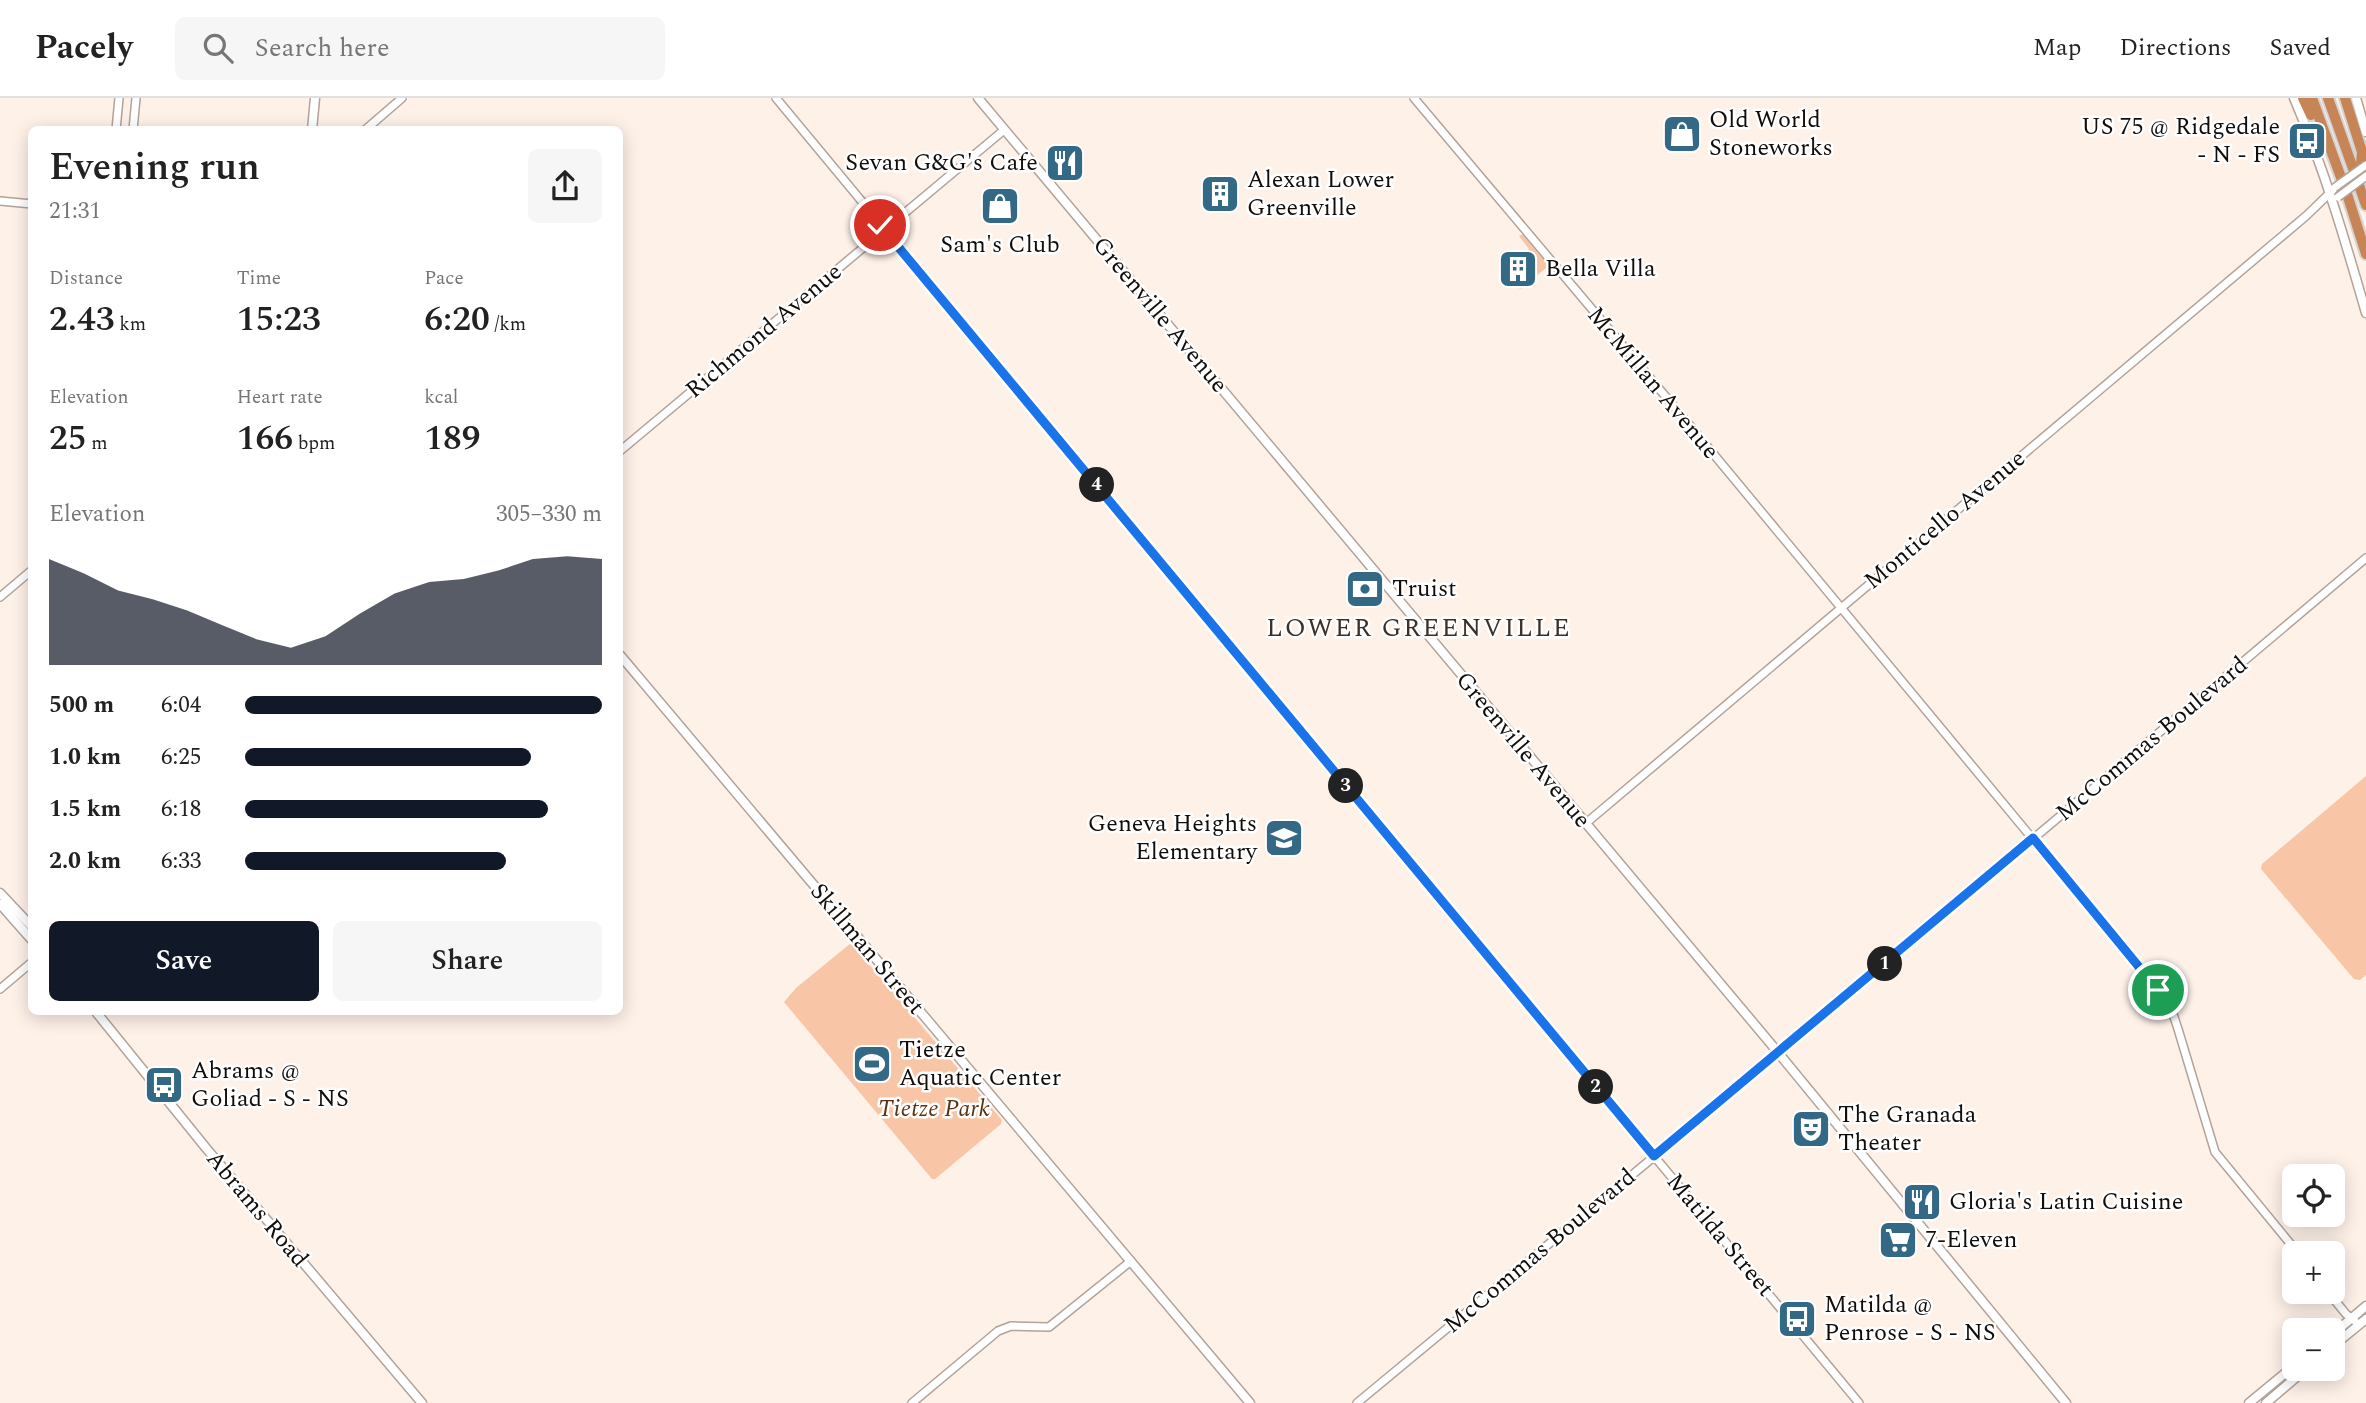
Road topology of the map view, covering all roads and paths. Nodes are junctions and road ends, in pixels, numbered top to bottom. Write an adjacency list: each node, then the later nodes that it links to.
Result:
1 (119, 98): 14 (street)
2 (136, 98): 15 (street)
3 (315, 98): 16 (main road)
4 (402, 98): 17 (street)
5 (776, 98): 27 (street, Matilda Street)
6 (978, 98): 18 (main road, Greenville Avenue)
7 (1414, 98): 34 (street, McMillan Avenue)
8 (2294, 98): 23 (main road)
9 (2304, 98): 20 (highway)
10 (2312, 98): 20 (highway)
11 (2328, 98): 22 (highway)
12 (2345, 98): 22 (highway)
13 (2356, 98): 19 (main road)
14 (116, 126)
15 (133, 126)
16 (312, 126)
17 (370, 126)
18 (1004, 130): 27 (street, Richmond Avenue); 36 (main road, Greenville Avenue)
19 (2366, 132)
20 (2326, 137): 28 (highway)
21 (2366, 165): 23 (street, Monticello Avenue, bridge)
22 (2363, 180): 23 (street, Monticello Avenue, bridge); 26 (highway)
23 (2334, 195): 29 (main road); 34 (street, Monticello Avenue)
24 (0, 201): 25 (street)
25 (28, 204)
26 (2366, 205)
27 (885, 230): 30 (street, Richmond Avenue); 46 (street, Matilda Street)
28 (2366, 254)
29 (2366, 313)
30 (623, 448)
31 (2366, 558): 37 (street, McCommas Boulevard)
32 (28, 573): 33 (street)
33 (0, 597)
34 (1841, 608): 36 (street, Monticello Avenue); 37 (street, McMillan Avenue)
35 (623, 659): 48 (main road, Skillman Street)
36 (1585, 824): 45 (main road, Greenville Avenue)
37 (2033, 838): 45 (street, McCommas Boulevard); 47 (street, McMillan Avenue)
38 (0, 893): 40 (main road)
39 (0, 904): 41 (main road)
40 (28, 923)
41 (28, 936)
42 (28, 965): 43 (street)
43 (0, 989)
44 (98, 1015): 55 (main road, Abrams Road)
45 (1778, 1053): 46 (street, McCommas Boulevard); 60 (main road, Greenville Avenue)
46 (1654, 1156): 58 (street, McCommas Boulevard); 59 (street, Matilda Street)
47 (2288, 1241)
48 (1130, 1261): 56 (street); 57 (main road, Skillman Street)
49 (2339, 1304): 51 (street)
50 (2366, 1306): 51 (main road)
51 (2359, 1320): 52 (main road)
52 (2345, 1334)
53 (2282, 1376): 61 (main road)
54 (2292, 1381): 62 (main road)
55 (422, 1403)
56 (912, 1403)
57 (1250, 1403)
58 (1357, 1403)
59 (1859, 1403)
60 (2066, 1403)
61 (2249, 1403)
62 (2266, 1403)

